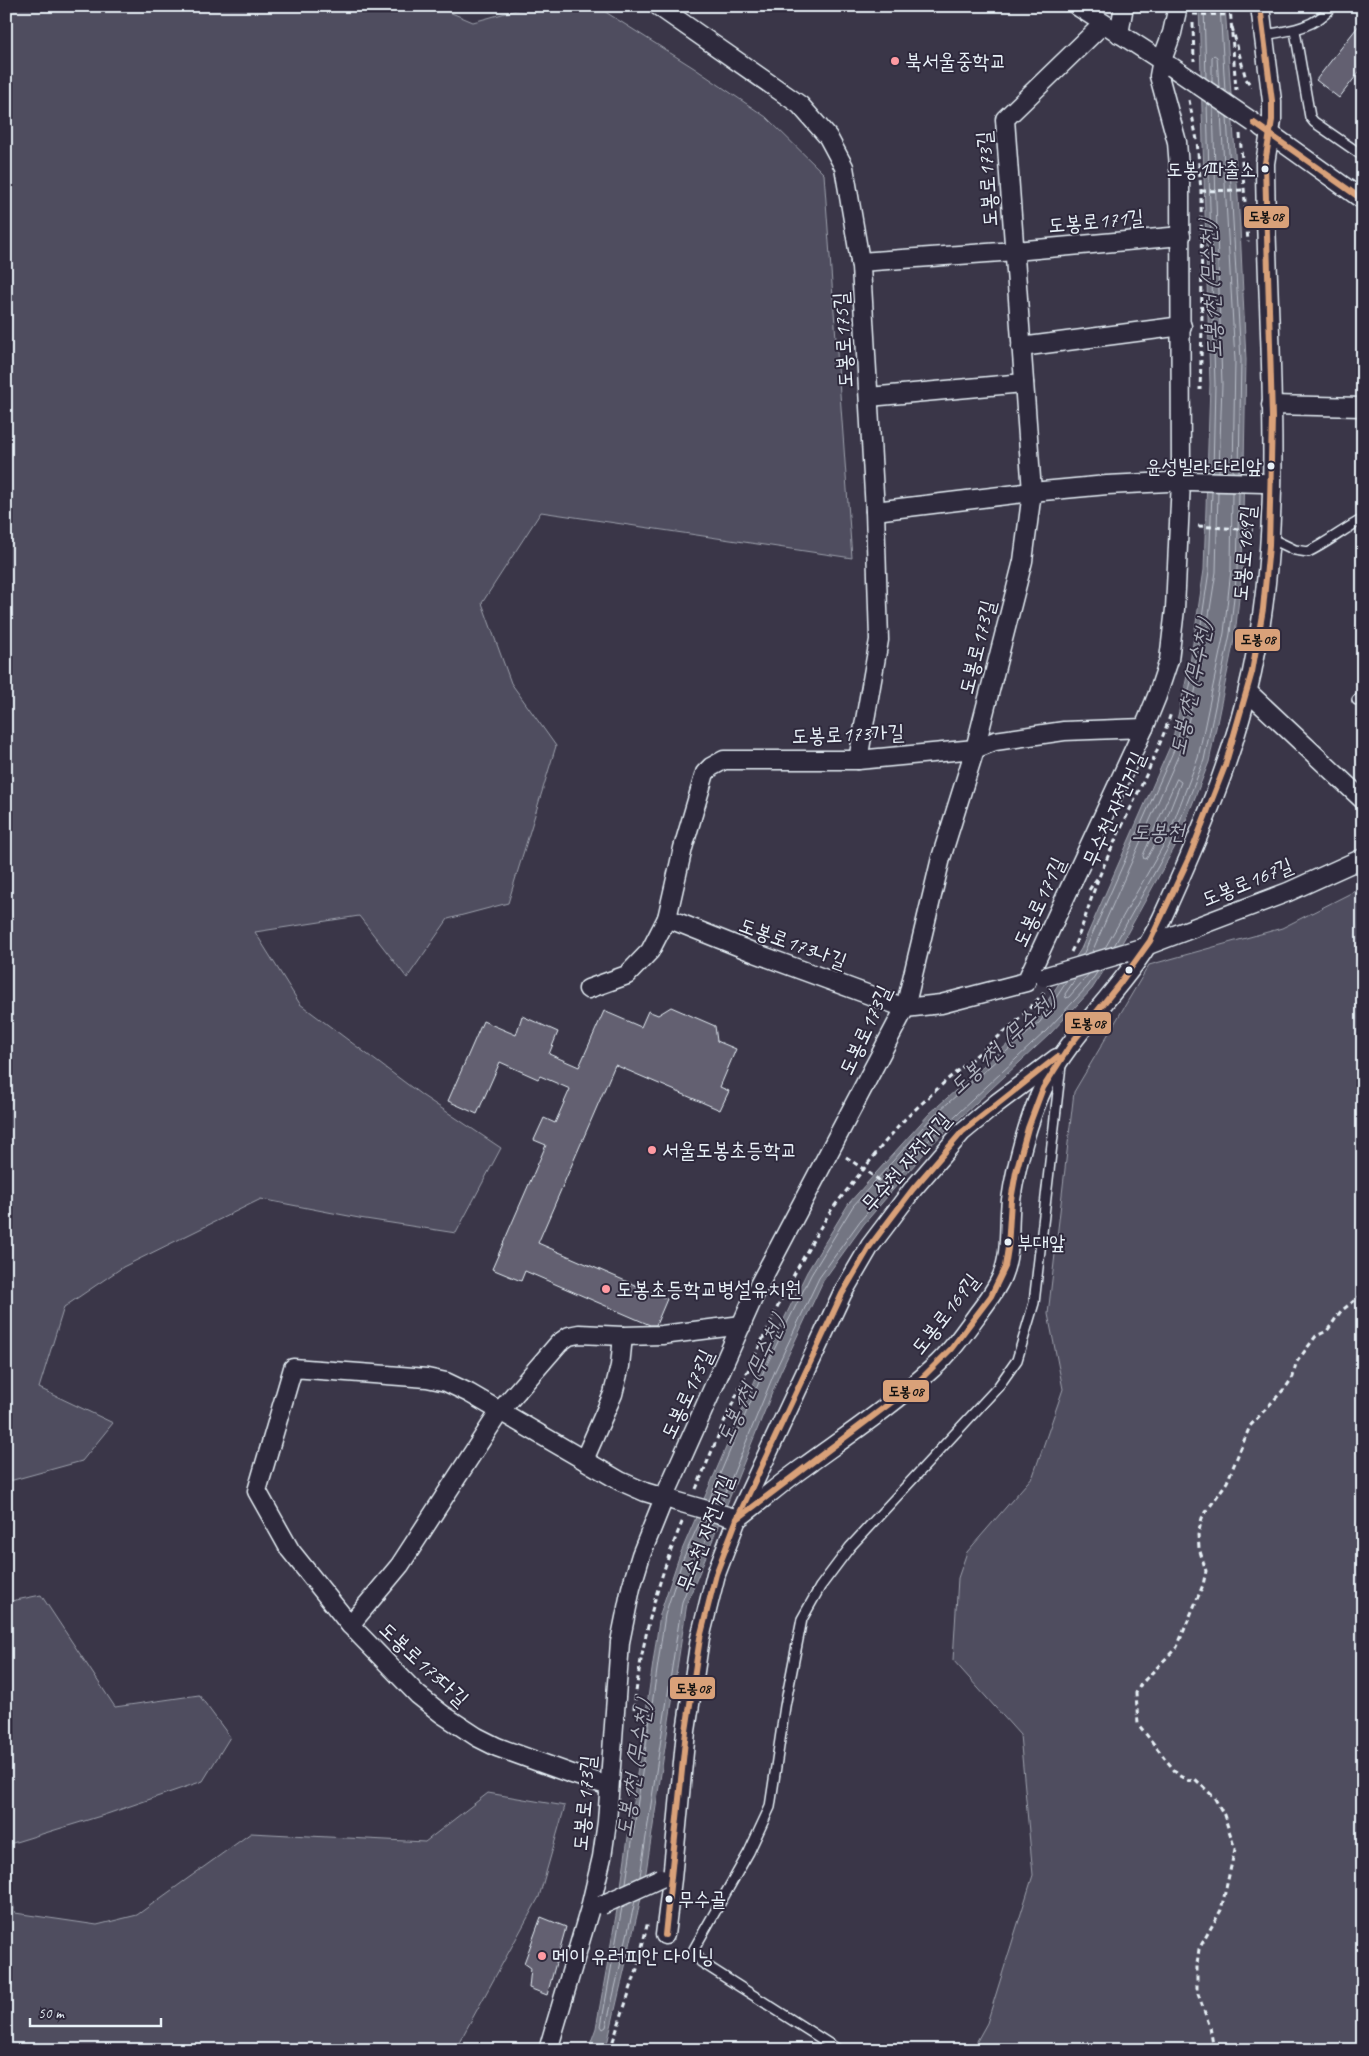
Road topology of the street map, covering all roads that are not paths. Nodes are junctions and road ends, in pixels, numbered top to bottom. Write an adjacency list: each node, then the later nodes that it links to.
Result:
1 (658, 6): 17 (street, 도봉로175길)
2 (1077, 6): 7 (street)
3 (1124, 6): 9 (street)
4 (1260, 6): 10 (street, 도봉로169길)
5 (1332, 6): 8 (lane)
6 (1186, 10): 11 (street, 도봉로171길)
7 (1103, 24): 9 (street); 16 (street, 도봉로173길)
8 (1295, 31): 10 (lane); 13 (lane)
9 (1119, 34): 11 (street)
10 (1263, 35): 12 (street, 도봉로169길)
11 (1167, 64): 12 (street, bridge); 15 (street, 도봉로171길)
12 (1270, 134): 14 (street); 22 (street, 도봉로169길)
13 (1363, 156)
14 (1363, 200)
15 (1181, 236): 16 (street, 도봉로171길); 18 (street, 도봉로171길)
16 (1015, 251): 17 (street, 도봉로173길); 19 (street, 도봉로173길)
17 (860, 262): 21 (street, 도봉로175길)
18 (1182, 326): 19 (street); 24 (street, 도봉로171길)
19 (1021, 347): 20 (street, 도봉로173길)
20 (1024, 383): 21 (street); 26 (street, 도봉로173길)
21 (869, 397): 27 (street, 도봉로175길)
22 (1271, 405): 23 (street); 25 (street, 도봉로169길)
23 (1363, 407)
24 (1185, 481): 25 (street, bridge); 26 (street); 31 (street, 도봉로171길)
25 (1267, 483): 29 (street, 도봉로169길)
26 (1032, 492): 27 (street); 32 (street, 도봉로173길)
27 (875, 511): 33 (street, 도봉로175길)
28 (1363, 519): 29 (lane)
29 (1261, 536): 30 (street, 도봉로169길)
30 (1248, 692): 34 (street); 37 (street, 도봉로169길)
31 (1144, 728): 32 (street); 38 (street, 도봉로171길)
32 (975, 749): 33 (street, 도봉로173가길); 40 (street, 도봉로173길)
33 (858, 760): 36 (street, 도봉로173가길)
34 (1363, 800)
35 (1363, 858): 37 (street, 도봉로167길)
36 (667, 918): 39 (street); 40 (street, 도봉로173나길)
37 (1143, 948): 38 (street, 도봉로167길, bridge); 41 (street, 도봉로169길)
38 (1026, 982): 40 (street, 도봉로171길)
39 (588, 989)
40 (905, 1008): 42 (street, 도봉로173길)
41 (1062, 1054): 47 (street, 도봉로169길); 47 (street, 도봉로169길); 54 (lane)
42 (742, 1325): 43 (street, 도봉로173다길); 46 (street, 도봉로173길)
43 (623, 1336): 44 (street, 도봉로173다길); 45 (street)
44 (500, 1411): 45 (street); 48 (street, 도봉로173다길); 48 (street, 도봉로173다길)
45 (584, 1460): 46 (street)
46 (675, 1504): 47 (street, bridge); 49 (street, 도봉로173길)
47 (734, 1518): 50 (street, 도봉로169길)
48 (350, 1624): 49 (street, 도봉로173다길)
49 (609, 1786): 51 (street, 도봉로173길)
50 (667, 1879): 51 (street, bridge); 52 (street, 도봉로169길)
51 (596, 1906): 53 (street)
52 (665, 1935)
53 (548, 2050)
54 (839, 2050)

